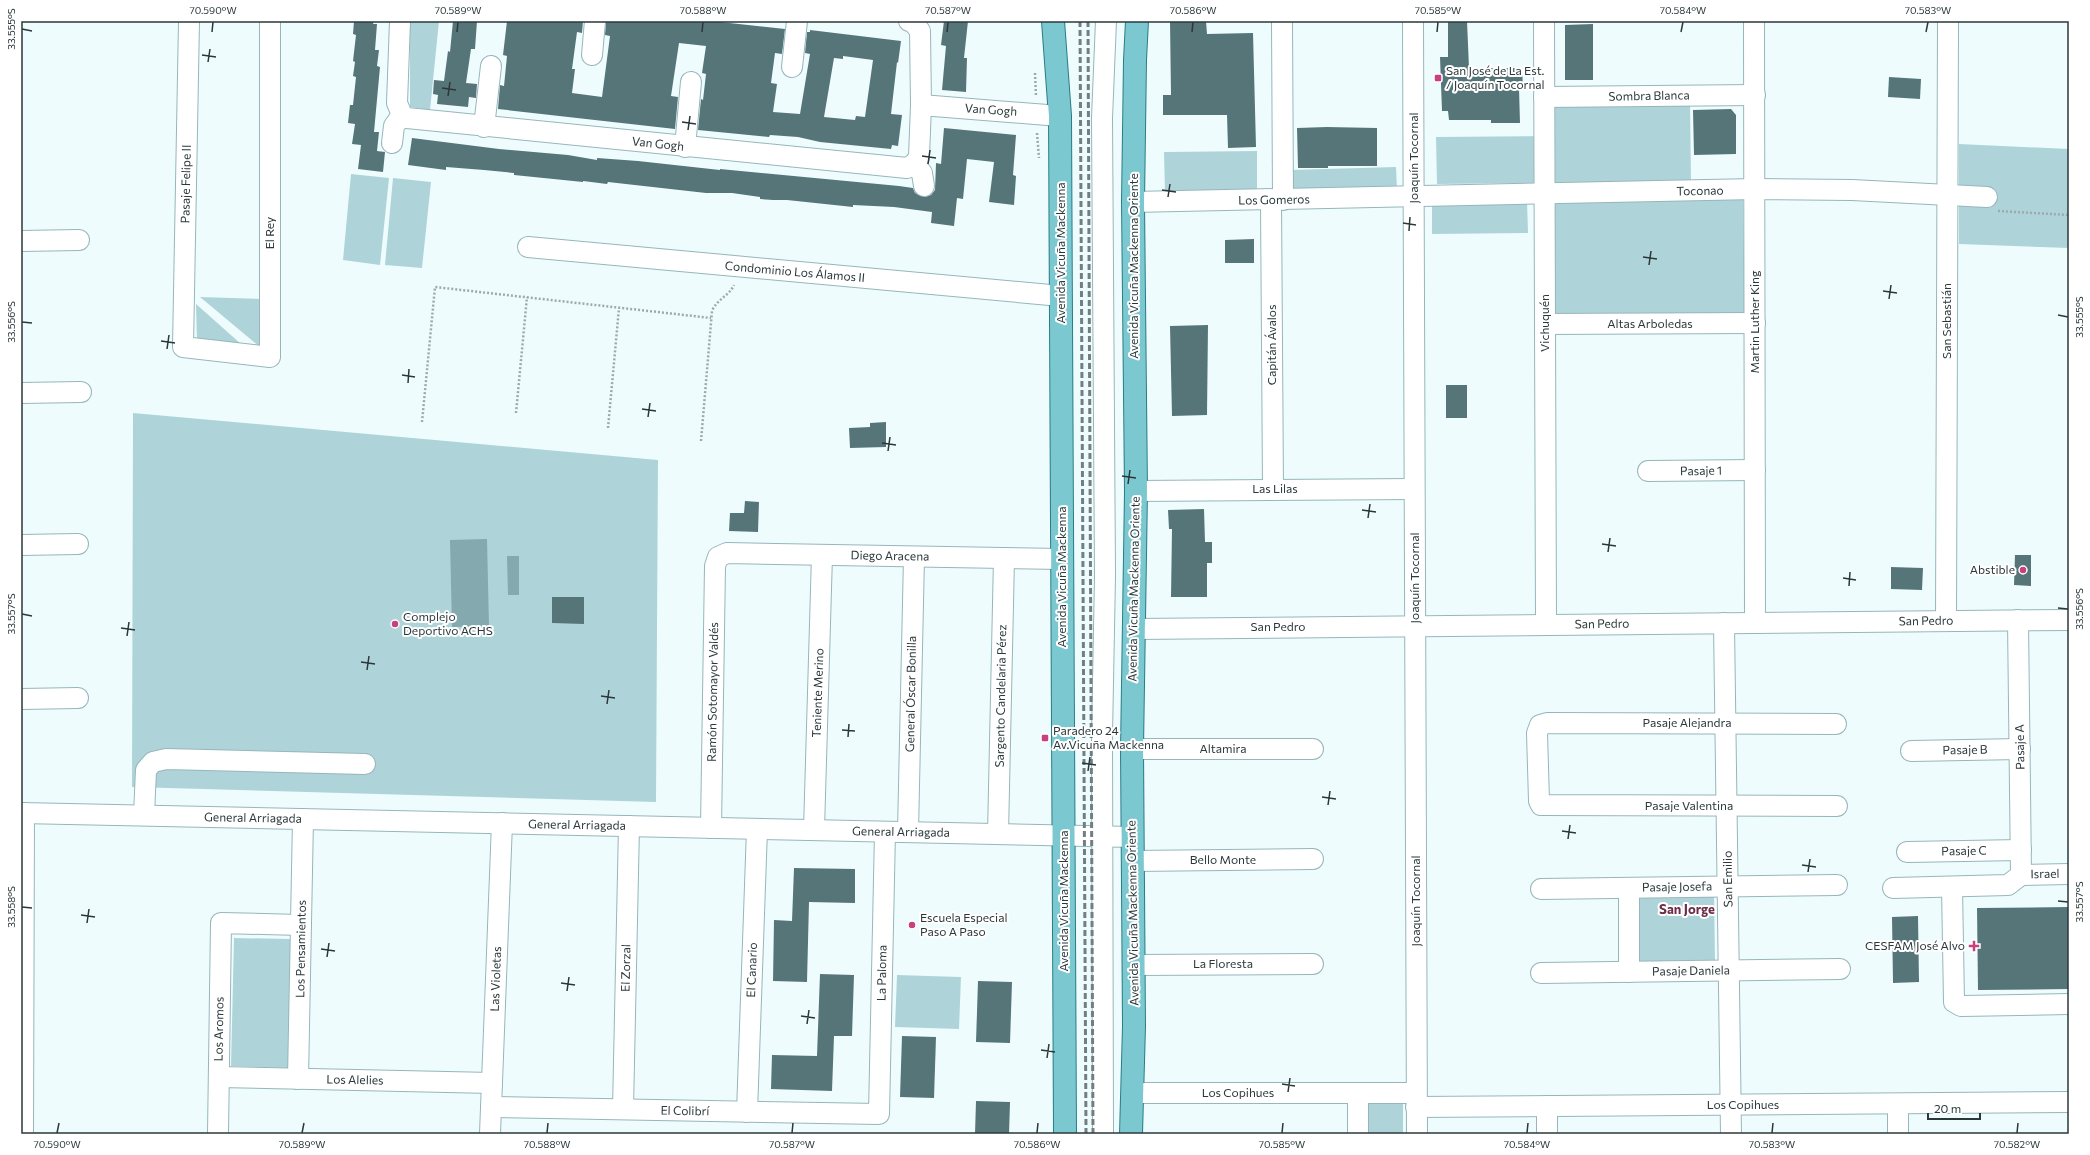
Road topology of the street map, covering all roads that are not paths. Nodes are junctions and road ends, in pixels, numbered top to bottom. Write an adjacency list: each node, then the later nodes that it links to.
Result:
1 (188, 21): 42 (street, Pasaje Felipe II)
2 (270, 21): 42 (street, El Rey)
3 (400, 21): 22 (street)
4 (596, 21): 15 (street)
5 (797, 21): 17 (street)
6 (1053, 21): 23 (main road, Avenida Vicuña Mackenna)
7 (1106, 21): 89 (street)
8 (1137, 21): 34 (main road, Avenida Vicuña Mackenna Oriente)
9 (1282, 21): 33 (street, Capitán Ávalos)
10 (1413, 21): 32 (street, Joaquín Tocornal)
11 (1544, 21): 20 (street, Vichuquén)
12 (1754, 21): 19 (street, Martin Luther King)
13 (1948, 21): 31 (street, San Sebastián)
14 (916, 23): 21 (street)
15 (592, 55)
16 (490, 66): 24 (street)
17 (792, 67)
18 (691, 82): 26 (street)
19 (1755, 95): 20 (street, Sombra Blanca); 29 (street, Martin Luther King)
20 (1544, 97): 30 (street, Vichuquén)
21 (921, 105): 23 (street, Van Gogh); 27 (street)
22 (402, 115): 24 (street, Van Gogh); 25 (street)
23 (1060, 116): 39 (main road, Avenida Vicuña Mackenna)
24 (484, 127): 26 (street, Van Gogh)
25 (392, 143)
26 (685, 146): 27 (street, Van Gogh)
27 (914, 164): 28 (street)
28 (924, 186)
29 (1755, 189): 30 (street, Toconao); 31 (street, Toconao); 40 (street, Martin Luther King)
30 (1544, 194): 32 (street, Toconao); 41 (street, Vichuquén)
31 (1948, 195): 35 (street, Toconao); 59 (street, San Sebastián)
32 (1414, 197): 33 (street, Los Gomeros); 47 (street, Joaquín Tocornal)
33 (1277, 200): 34 (street, Los Gomeros); 48 (street, Capitán Ávalos)
34 (1133, 202): 49 (main road, Avenida Vicuña Mackenna Oriente)
35 (1990, 204)
36 (79, 240): 37 (street)
37 (21, 241)
38 (528, 247): 39 (street, Condominio Los Álamos II)
39 (1061, 296): 56 (main road, Avenida Vicuña Mackenna)
40 (1755, 323): 41 (street, Altas Arboledas); 45 (street, Martin Luther King)
41 (1545, 324): 62 (street, Vichuquén)
42 (183, 347)
43 (80, 392): 44 (street)
44 (21, 393)
45 (1755, 470): 46 (street, Pasaje 1); 61 (street, Martin Luther King)
46 (1648, 471)
47 (1414, 489): 48 (street, Las Lilas); 63 (street, Joaquín Tocornal)
48 (1273, 490): 49 (street, Las Lilas)
49 (1136, 491): 64 (main road, Avenida Vicuña Mackenna Oriente)
50 (78, 544): 51 (street)
51 (21, 545)
52 (822, 555): 53 (street, Diego Aracena); 54 (street, Diego Aracena); 84 (street, Teniente Merino)
53 (718, 557): 82 (street, Ramón Sotomayor Valdés)
54 (914, 557): 55 (street, Diego Aracena); 86 (street, General Óscar Bonilla)
55 (1004, 558): 56 (street, Diego Aracena); 87 (street, Sargento Candelaria Pérez)
56 (1062, 559): 88 (main road, Avenida Vicuña Mackenna)
57 (2018, 620): 58 (street, San Pedro); 59 (street, San Pedro); 71 (street, Pasaje A)
58 (2069, 620)
59 (1946, 621): 61 (street, San Pedro)
60 (1724, 623): 61 (street, San Pedro); 62 (street, San Pedro); 67 (street, San Emilio)
61 (1755, 623)
62 (1546, 625): 63 (street, San Pedro)
63 (1415, 626): 64 (street, San Pedro); 116 (street, Joaquín Tocornal)
64 (1134, 628): 69 (main road, Avenida Vicuña Mackenna Oriente)
65 (78, 698): 66 (street)
66 (21, 699)
67 (1726, 724): 68 (street, Pasaje Alejandra); 74 (street, Pasaje Alejandra); 75 (street, San Emilio)
68 (1836, 724)
69 (1132, 749): 70 (street, Altamira); 90 (main road, Avenida Vicuña Mackenna Oriente)
70 (1313, 749)
71 (2020, 749): 72 (street, Pasaje B); 91 (street, Pasaje A)
72 (1911, 750)
73 (365, 764): 78 (street)
74 (1541, 805): 75 (street, Pasaje Valentina)
75 (1727, 806): 76 (street, Pasaje Valentina); 98 (street, San Emilio)
76 (1837, 806)
77 (23, 813): 78 (street, General Arriagada); 125 (street)
78 (144, 816): 79 (street, General Arriagada)
79 (303, 819): 80 (street, General Arriagada); 103 (street, Los Pensamientos)
80 (502, 824): 81 (street, General Arriagada); 113 (street, Las Violetas)
81 (629, 826): 82 (street, General Arriagada); 122 (street, El Zorzal)
82 (711, 828): 83 (street, General Arriagada)
83 (757, 829): 84 (street, General Arriagada); 123 (street, El Canario)
84 (814, 830): 85 (street, General Arriagada)
85 (885, 832): 86 (street, General Arriagada); 124 (street, La Paloma)
86 (908, 832): 87 (street, General Arriagada)
87 (998, 834): 88 (street, General Arriagada)
88 (1063, 836): 89 (street, General Arriagada); 128 (main road, Avenida Vicuña Mackenna)
89 (1103, 836): 90 (street, General Arriagada); 129 (street)
90 (1133, 837): 94 (main road, Avenida Vicuña Mackenna Oriente)
91 (2021, 850): 92 (street, Pasaje C); 96 (street, Pasaje A)
92 (1907, 852)
93 (1313, 859): 94 (street, Bello Monte)
94 (1133, 861): 104 (main road, Avenida Vicuña Mackenna Oriente)
95 (2069, 874): 96 (street, Israel)
96 (2022, 875): 99 (street)
97 (1837, 885): 98 (street, Pasaje Josefa)
98 (1728, 887): 100 (street, Pasaje Josefa); 107 (street, San Emilio)
99 (1952, 887): 101 (street); 110 (street)
100 (1629, 888): 102 (street, Pasaje Josefa); 108 (street)
101 (1893, 888)
102 (1541, 889)
103 (301, 925): 111 (street, Los Aromos); 112 (street, Los Pensamientos)
104 (1134, 964): 105 (street, La Floresta); 114 (main road, Avenida Vicuña Mackenna Oriente)
105 (1313, 964)
106 (1840, 969): 107 (street, Pasaje Daniela)
107 (1729, 971): 108 (street, Pasaje Daniela); 119 (street, San Emilio)
108 (1629, 972): 109 (street, Pasaje Daniela)
109 (1541, 973)
110 (2069, 1004)
111 (219, 1077): 112 (street, Los Alelies); 126 (street, Los Aromos)
112 (298, 1079): 113 (street, Los Alelies)
113 (492, 1083): 121 (street, Las Violetas)
114 (1132, 1093): 115 (street, Los Copihues); 130 (main road, Avenida Vicuña Mackenna Oriente)
115 (1358, 1093): 116 (street, Los Copihues); 131 (street)
116 (1416, 1100): 120 (street, Los Copihues); 132 (street, Joaquín Tocornal)
117 (2069, 1102): 118 (street, Los Copihues)
118 (1898, 1104): 119 (street, Los Copihues); 135 (street)
119 (1730, 1105): 120 (street, Los Copihues); 134 (street, San Emilio)
120 (1547, 1106): 133 (street)
121 (491, 1107): 122 (street, El Colibrí); 127 (street, Las Violetas)
122 (623, 1110): 123 (street, El Colibrí)
123 (747, 1112): 124 (street, El Colibrí)
124 (879, 1114)
125 (23, 1134)
126 (218, 1134)
127 (490, 1134)
128 (1065, 1134)
129 (1103, 1134)
130 (1131, 1134)
131 (1358, 1134)
132 (1416, 1134)
133 (1547, 1134)
134 (1731, 1134)
135 (1898, 1134)

